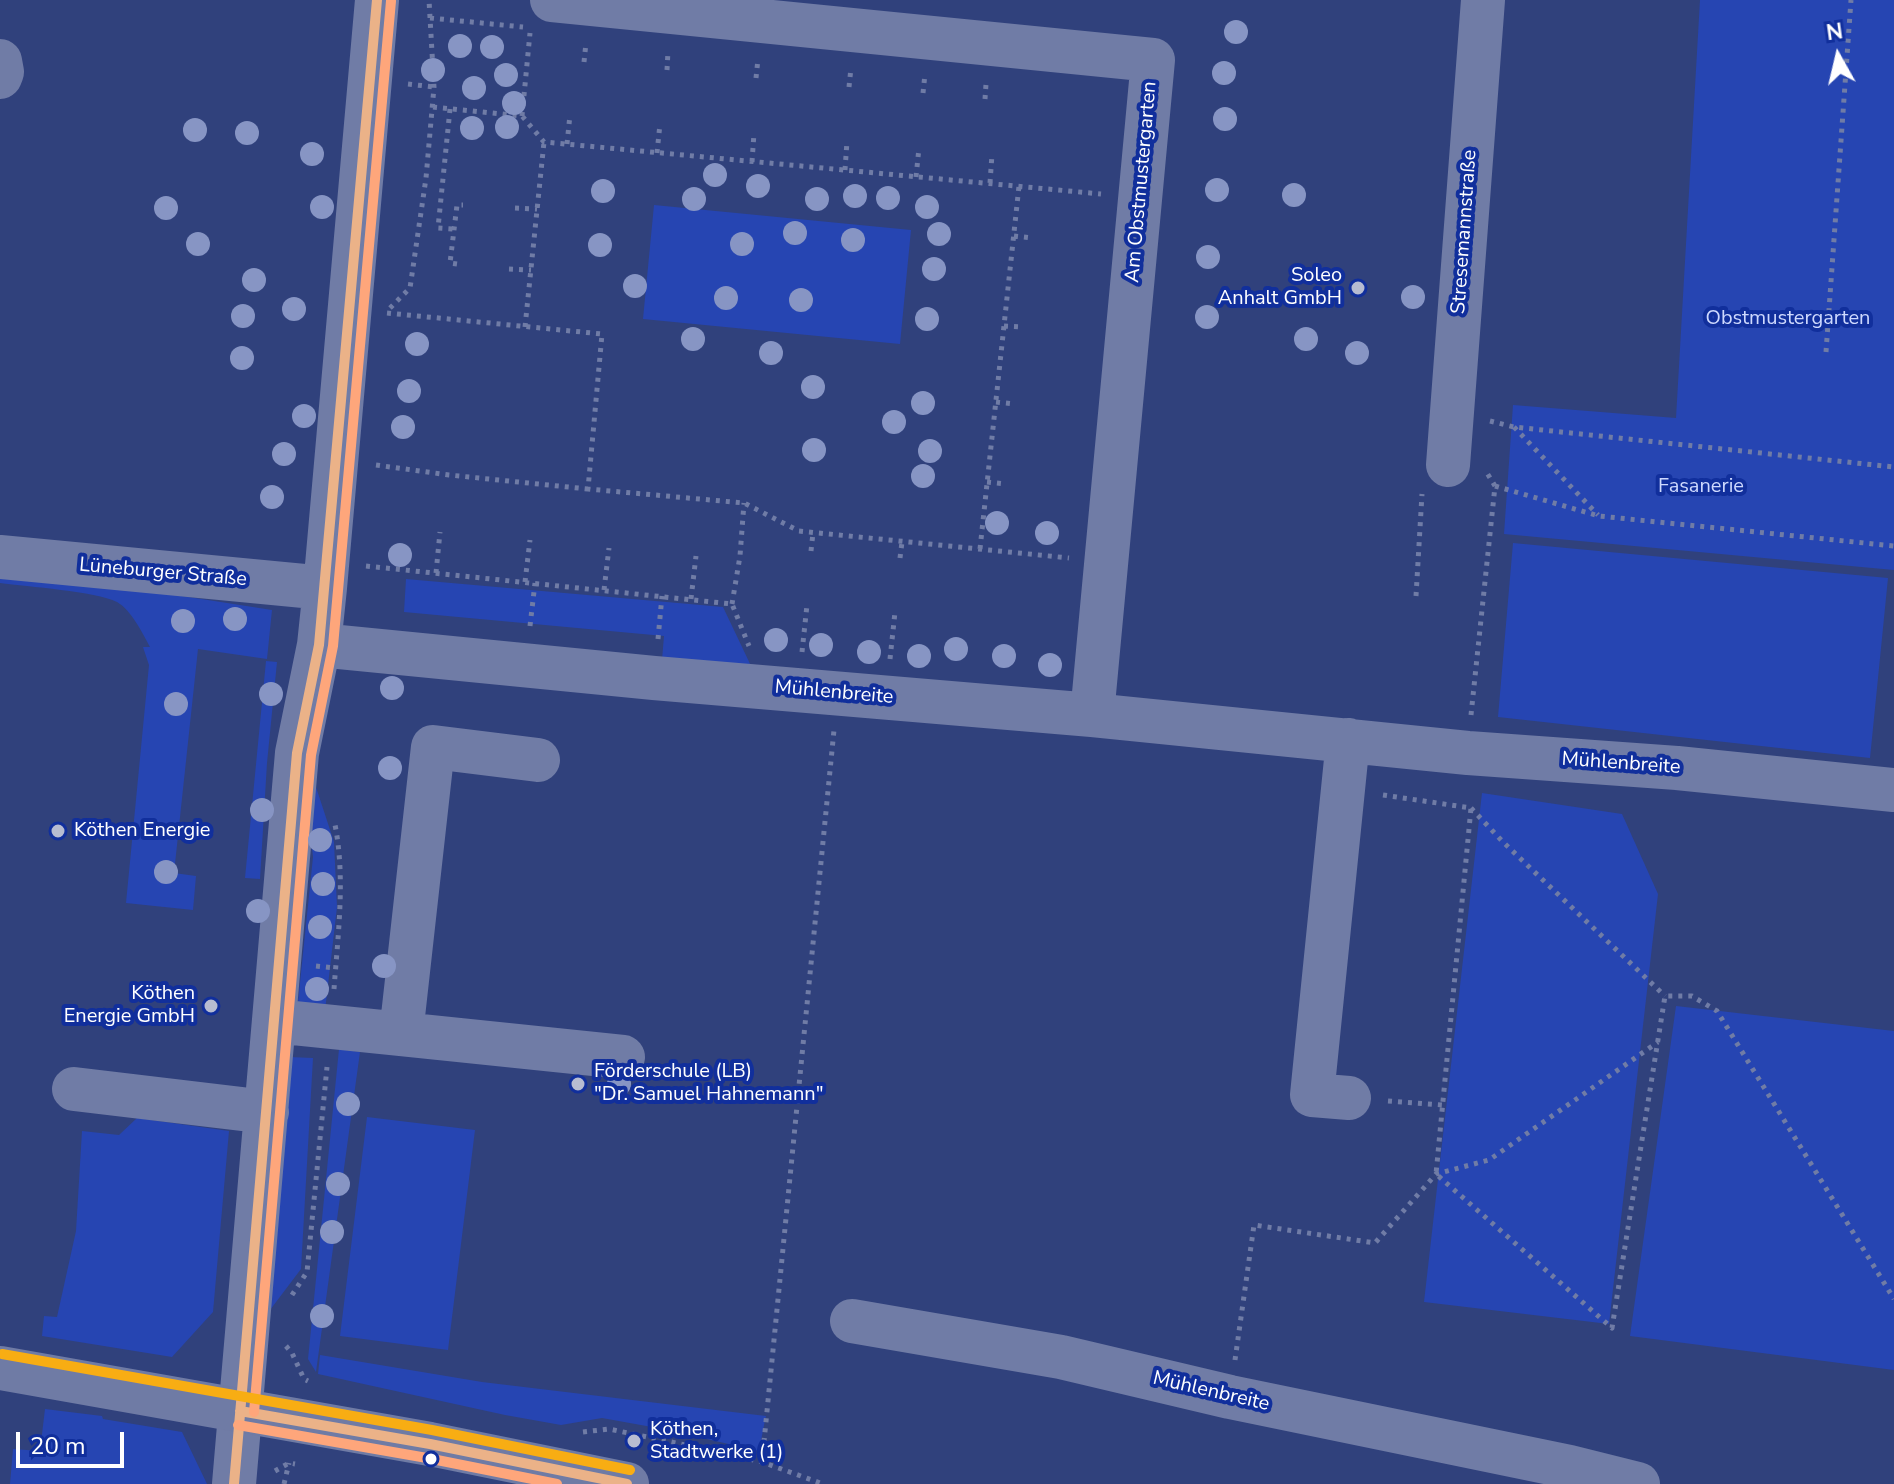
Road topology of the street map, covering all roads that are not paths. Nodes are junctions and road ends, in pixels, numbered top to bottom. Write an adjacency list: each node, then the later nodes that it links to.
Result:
1 (377, 0): 8 (street)
2 (1483, 0): 6 (street, Stresemannstraße)
3 (541, 14): 10 (street, Am Obstmustergarten)
4 (0, 61): 5 (street)
5 (0, 77)
6 (1451, 474)
7 (0, 557): 8 (street, Lüneburger Straße)
8 (325, 588): 9 (street)
9 (319, 645): 10 (street, Mühlenbreite); 14 (street)
10 (1092, 715): 11 (street, Mühlenbreite)
11 (1348, 752): 13 (street, Mühlenbreite); 18 (street)
12 (538, 760): 15 (street)
13 (1894, 790)
14 (274, 1021): 15 (street); 19 (street)
15 (401, 1034): 16 (street)
16 (623, 1057)
17 (74, 1089): 19 (street)
18 (1349, 1098)
19 (267, 1112): 22 (street)
20 (852, 1321): 23 (street, Mühlenbreite)
21 (0, 1368): 22 (main road)
22 (240, 1411): 24 (street); 25 (main road)
23 (1568, 1476): 26 (street, Mühlenbreite)
24 (234, 1484)
25 (627, 1484)
26 (1638, 1484)

